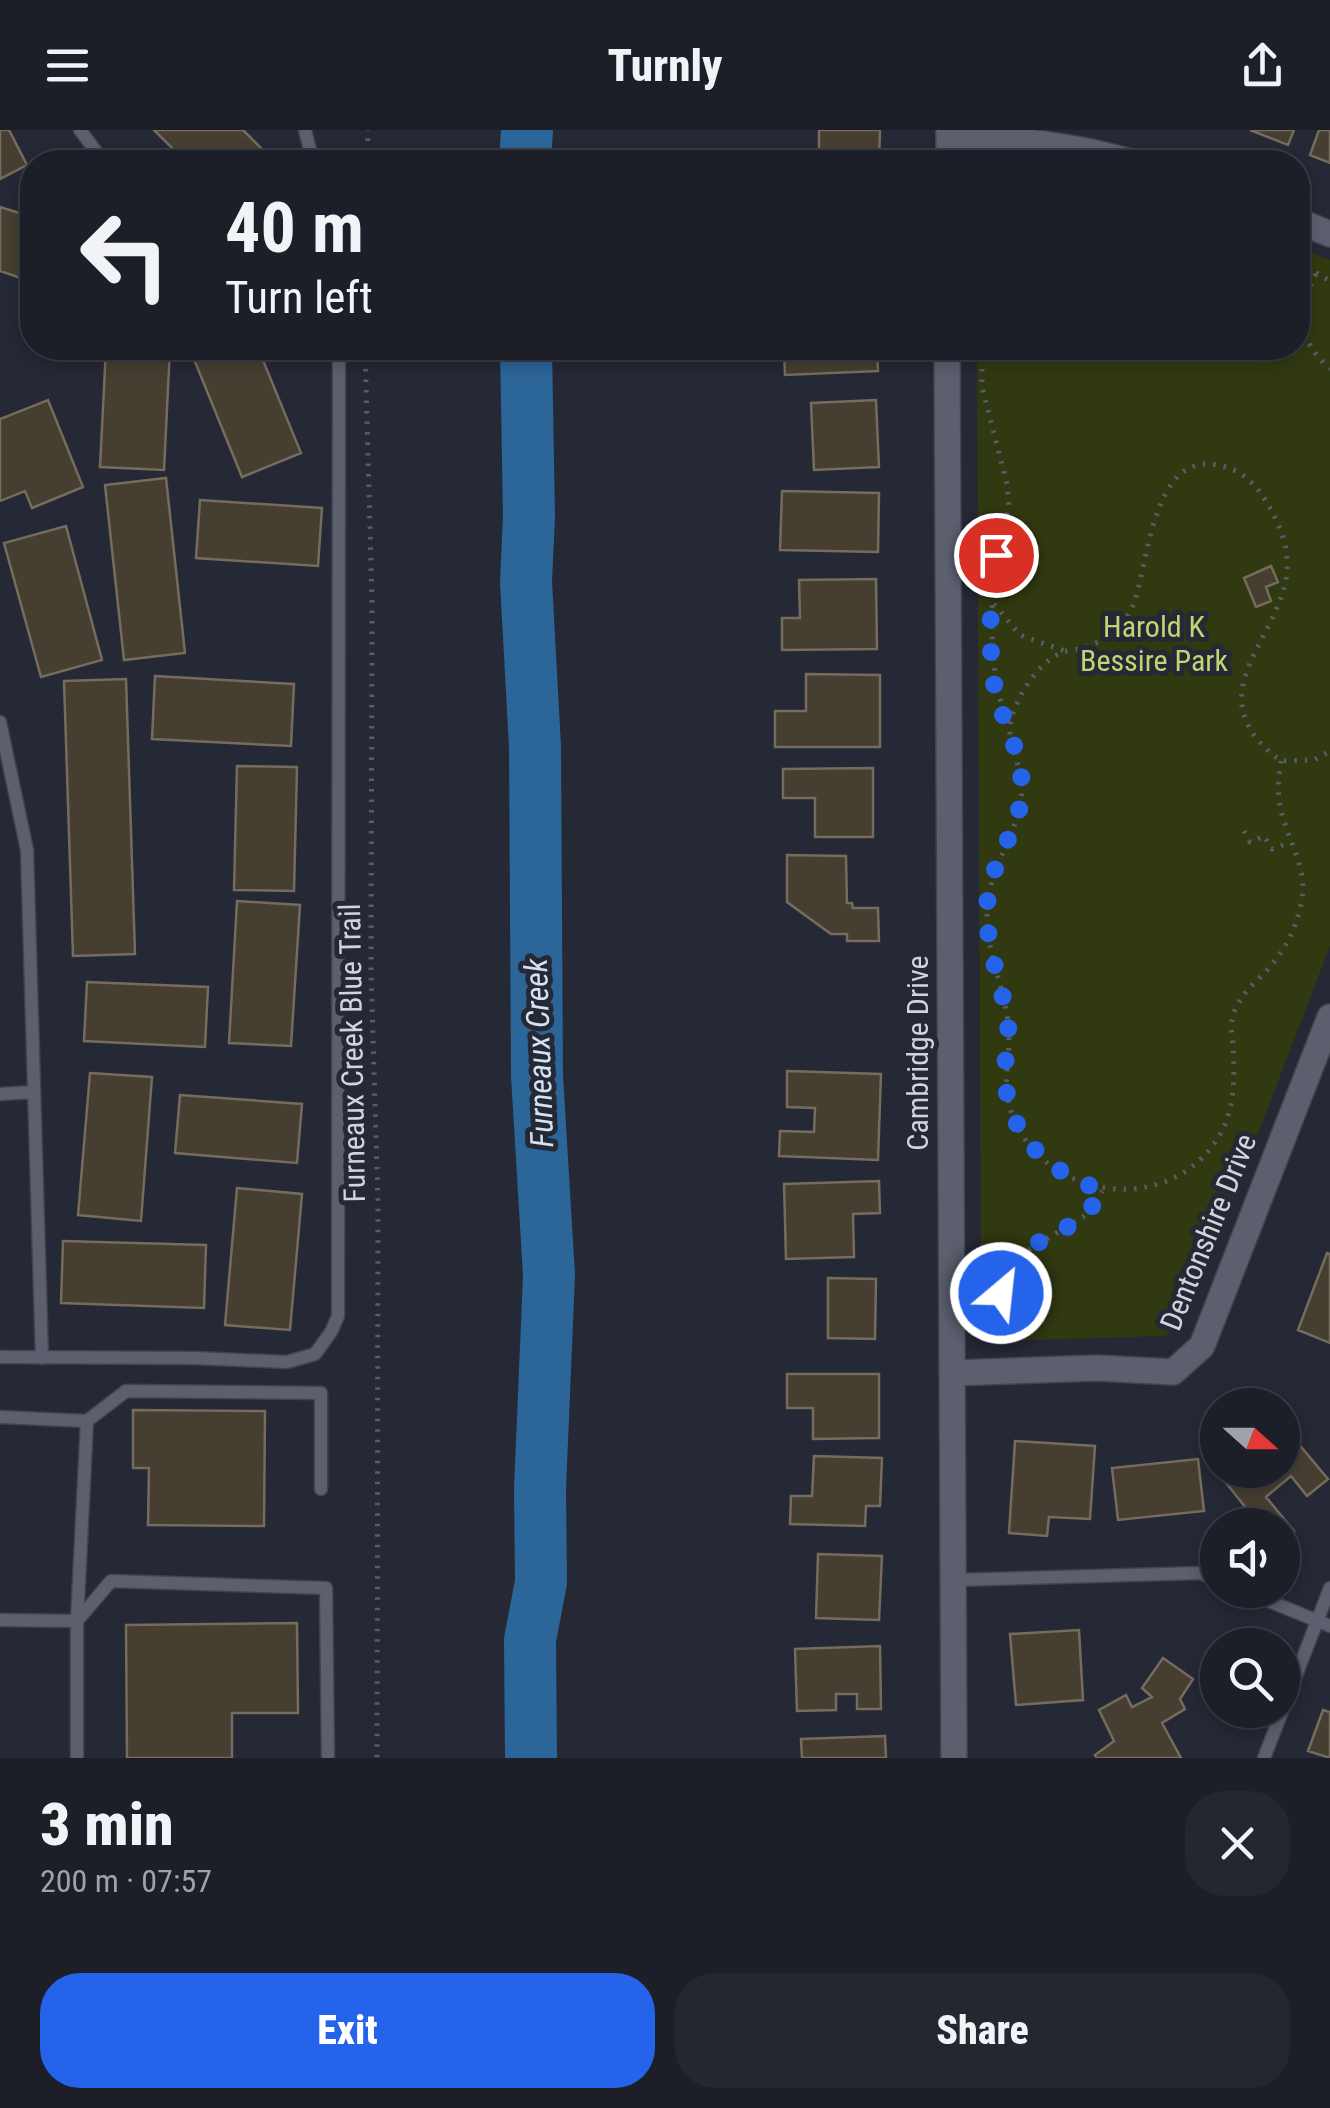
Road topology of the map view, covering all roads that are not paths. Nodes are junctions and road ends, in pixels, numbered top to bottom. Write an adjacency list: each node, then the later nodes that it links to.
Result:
1 (949, 133): 2 (street)
2 (1086, 150)
3 (340, 360): 10 (lane)
4 (947, 360): 11 (street, Cambridge Drive)
5 (0, 722): 7 (lane)
6 (1330, 1017): 11 (street, Dentonshire Drive)
7 (34, 1092): 8 (lane); 10 (lane)
8 (0, 1094)
9 (0, 1357): 10 (lane)
10 (42, 1358)
11 (953, 1374): 16 (street, Cambridge Drive)
12 (0, 1418): 13 (lane)
13 (87, 1421): 14 (lane); 20 (lane)
14 (321, 1489)
15 (1200, 1573): 16 (lane)
16 (954, 1580): 24 (street, Cambridge Drive)
17 (1330, 1588): 21 (lane)
18 (1287, 1608): 21 (lane)
19 (0, 1620): 20 (lane)
20 (77, 1621): 22 (lane); 23 (lane)
21 (1324, 1623): 25 (lane)
22 (77, 1758)
23 (328, 1758)
24 (954, 1758)
25 (1264, 1758)

